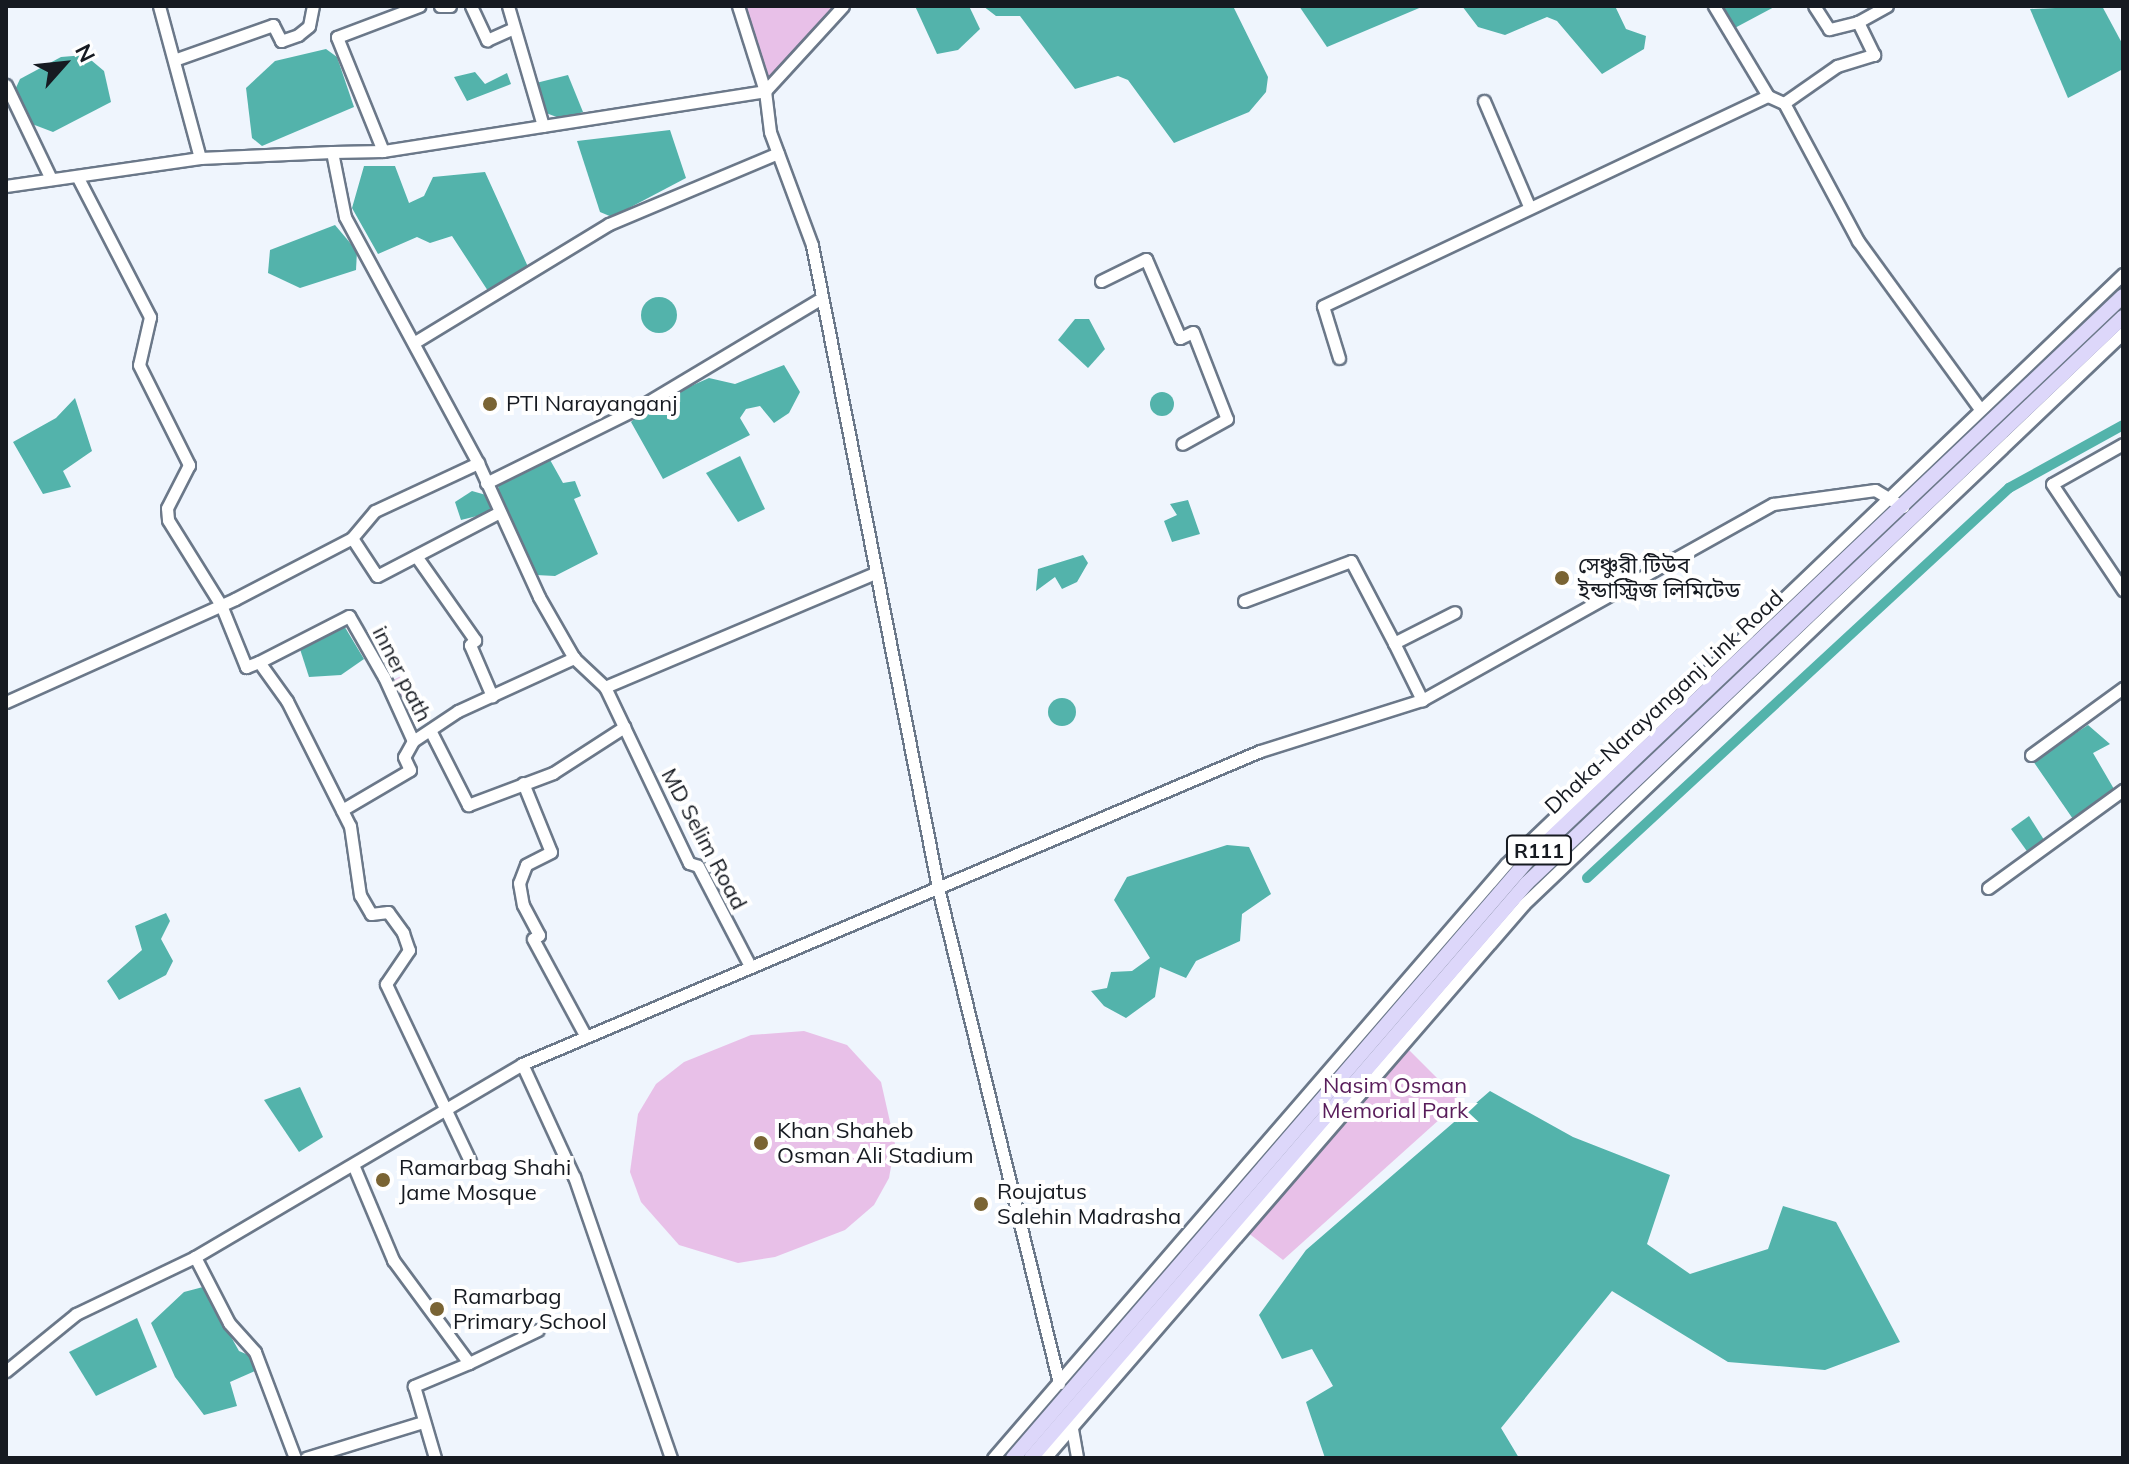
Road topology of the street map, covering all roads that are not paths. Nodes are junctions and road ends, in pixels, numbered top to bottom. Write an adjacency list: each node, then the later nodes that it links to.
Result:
1 (159, 6): 15 (street)
2 (313, 6): 15 (street)
3 (419, 6): 22 (street)
4 (440, 6): 5 (street)
5 (450, 6)
6 (471, 6): 14 (street)
7 (508, 6): 14 (street)
8 (738, 6): 17 (street)
9 (843, 6): 17 (street)
10 (1714, 6): 18 (street)
11 (1814, 6): 13 (street)
12 (1887, 6): 13 (street)
13 (1858, 22): 20 (street)
14 (512, 29): 21 (street)
15 (174, 60): 25 (street)
16 (6, 85): 27 (street)
17 (765, 91): 21 (street); 24 (street)
18 (1768, 96): 20 (street); 29 (street)
19 (1484, 101): 29 (street)
20 (1784, 103): 38 (street)
21 (543, 126): 22 (street)
22 (383, 151): 23 (street)
23 (332, 152): 25 (street); 36 (street)
24 (778, 153): 33 (street); 36 (street)
25 (200, 158): 26 (street)
26 (77, 176): 27 (street); 51 (street)
27 (51, 179): 28 (street)
28 (6, 186)
29 (1529, 206): 37 (street)
30 (2123, 274): 38 (street)
31 (1101, 281): 39 (street)
32 (2123, 296): 44 (main road, Dhaka-Narayanganj Link Road / R111)
33 (822, 298): 42 (street); 48 (street)
34 (2123, 317): 82 (main road, Dhaka-Narayanganj Link Road / R111)
35 (2123, 333): 82 (street)
36 (415, 342): 41 (street)
37 (1339, 358)
38 (1980, 409): 43 (street)
39 (1182, 444)
40 (2123, 444): 49 (street)
41 (478, 463): 42 (street); 46 (street)
42 (486, 483): 45 (street)
43 (1890, 494): 44 (street); 59 (street); 80 (street)
44 (1903, 507): 81 (main road, Dhaka-Narayanganj Link Road / R111)
45 (498, 513): 47 (street); 54 (street)
46 (352, 538): 47 (street); 51 (street)
47 (416, 556): 58 (street)
48 (875, 573): 56 (street); 68 (street)
49 (2123, 590)
50 (1244, 601): 53 (street)
51 (221, 605): 55 (street); 60 (street)
52 (1455, 612): 53 (street)
53 (1394, 643): 59 (street)
54 (574, 658): 56 (street); 58 (street)
55 (259, 662): 63 (street, inner path); 67 (street)
56 (605, 687): 61 (street, MD Selim Road)
57 (2123, 688): 64 (street)
58 (492, 696): 62 (street)
59 (1422, 700): 68 (street)
60 (6, 702)
61 (624, 727): 65 (street); 70 (street, MD Selim Road)
62 (432, 734): 63 (street); 65 (street)
63 (413, 741): 67 (street, inner path)
64 (2031, 755)
65 (523, 783): 71 (street)
66 (2123, 790): 69 (street)
67 (342, 810): 73 (street)
68 (938, 888): 70 (street); 80 (street)
69 (1988, 888)
70 (750, 966): 71 (street)
71 (586, 1037): 72 (street)
72 (522, 1064): 73 (street); 87 (street)
73 (444, 1112): 74 (street); 75 (street)
74 (470, 1161)
75 (354, 1167): 76 (street); 78 (street)
76 (195, 1257): 79 (street); 84 (street)
77 (538, 1330): 78 (street)
78 (469, 1363): 83 (street)
79 (6, 1371)
80 (1058, 1380): 81 (street); 88 (street)
81 (1064, 1397): 89 (main road, Dhaka-Narayanganj Link Road / R111)
82 (1070, 1421): 90 (main road, Dhaka-Narayanganj Link Road / R111); 91 (street); 92 (street)
83 (423, 1422): 85 (street); 86 (street)
84 (295, 1458)
85 (306, 1458)
86 (435, 1458)
87 (671, 1458)
88 (993, 1458)
89 (1013, 1458)
90 (1031, 1458)
91 (1045, 1458)
92 (1077, 1458)

